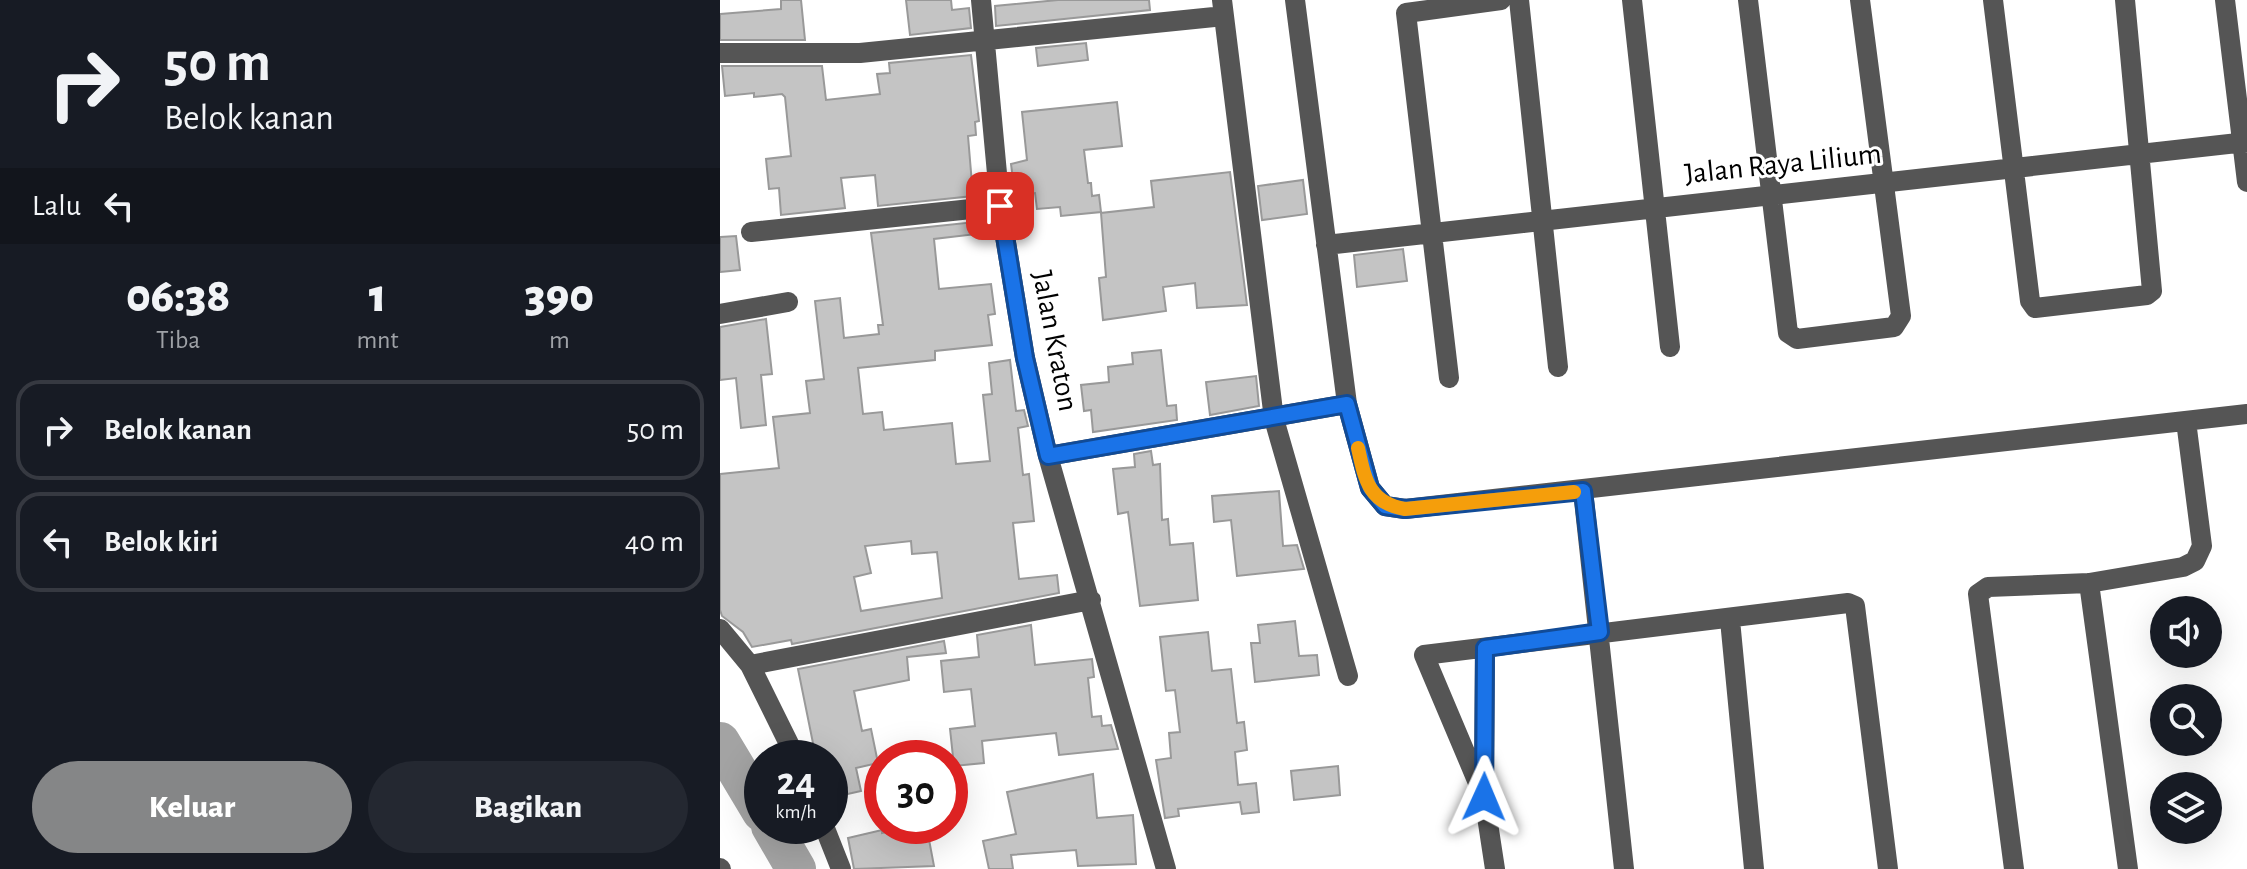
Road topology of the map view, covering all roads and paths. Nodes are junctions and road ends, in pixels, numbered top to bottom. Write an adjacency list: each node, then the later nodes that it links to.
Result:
1 (981, 0): 12 (street, Jalan Kraton)
2 (1295, 0): 25 (street)
3 (1501, 0): 24 (street)
4 (1519, 0): 22 (street)
5 (1632, 0): 21 (street)
6 (1748, 0): 19 (street)
7 (1860, 0): 18 (street)
8 (1993, 0): 16 (street)
9 (2125, 0): 15 (street)
10 (2225, 0): 14 (street)
11 (1223, 8): 12 (street); 33 (street)
12 (986, 42): 13 (street); 20 (street, Jalan Kraton)
13 (720, 53)
14 (2245, 142): 15 (street, Jalan Raya Lilium); 17 (street)
15 (2141, 154): 16 (street, Jalan Raya Lilium); 16 (street)
16 (2015, 168): 18 (street, Jalan Raya Lilium)
17 (2247, 182)
18 (1885, 183): 19 (street, Jalan Raya Lilium); 19 (street)
19 (1771, 195): 21 (street, Jalan Raya Lilium)
20 (1000, 206): 23 (street); 35 (street, Jalan Kraton)
21 (1654, 208): 22 (street, Jalan Raya Lilium); 28 (street)
22 (1540, 221): 24 (street, Jalan Raya Lilium); 29 (street)
23 (751, 232)
24 (1433, 233): 25 (street, Jalan Raya Lilium); 30 (street)
25 (1326, 245): 31 (street)
26 (788, 302): 27 (street)
27 (720, 314)
28 (1670, 347)
29 (1558, 367)
30 (1449, 378)
31 (1347, 404): 33 (street); 36 (street)
32 (2247, 414): 34 (street)
33 (1274, 419): 35 (street); 44 (street)
34 (2186, 421): 36 (street); 37 (street)
35 (1048, 456): 38 (street, Jalan Kraton)
36 (1583, 491): 41 (street)
37 (2089, 583): 54 (street); 55 (street)
38 (1091, 600): 43 (street); 49 (street, Jalan Kraton)
39 (1730, 620): 41 (street); 52 (street); 53 (street)
40 (720, 629): 43 (street)
41 (1600, 632): 42 (street); 51 (street)
42 (1485, 648): 46 (street); 46 (street)
43 (750, 665): 45 (street)
44 (1348, 676)
45 (787, 740)
46 (1484, 797): 50 (street)
47 (831, 844): 48 (street)
48 (841, 869)
49 (1166, 869)
50 (1495, 869)
51 (1624, 869)
52 (1754, 869)
53 (1888, 869)
54 (2014, 869)
55 (2128, 869)

